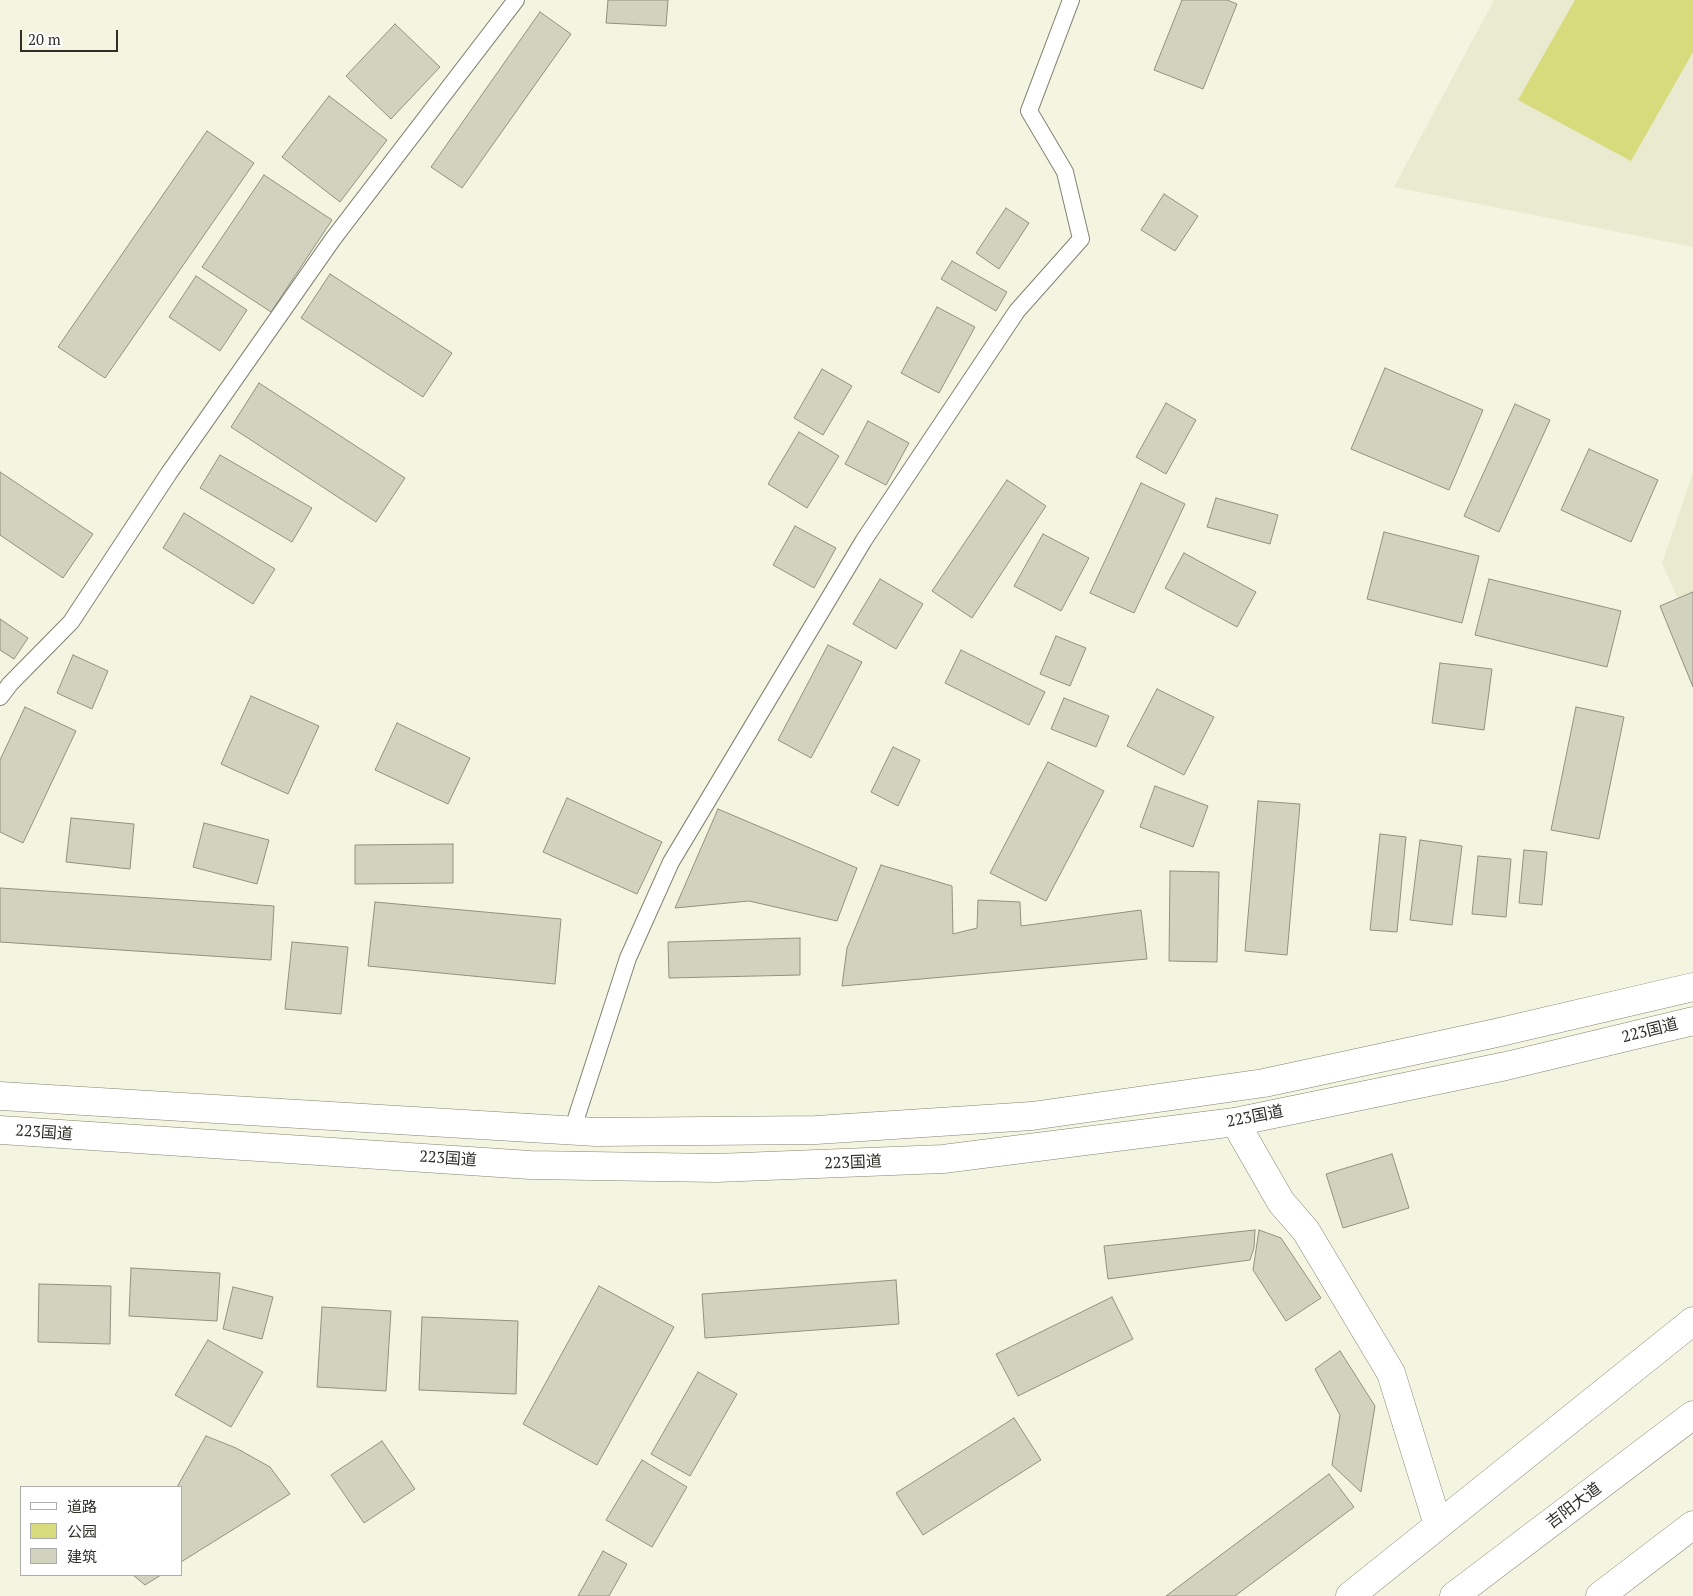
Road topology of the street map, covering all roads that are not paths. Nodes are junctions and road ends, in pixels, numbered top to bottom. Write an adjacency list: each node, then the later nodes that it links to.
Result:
1 (516, 0): 3 (lane)
2 (1071, 0): 9 (lane)
3 (0, 697)
4 (1693, 987): 9 (main road, 223国道)
5 (1693, 1021): 7 (main road, 223国道)
6 (0, 1096): 9 (main road, 223国道)
7 (1236, 1122): 8 (main road, 223国道); 12 (main road)
8 (0, 1130)
9 (572, 1131)
10 (1693, 1321): 12 (main road)
11 (1693, 1415): 15 (main road, 吉阳大道)
12 (1438, 1525): 14 (main road)
13 (1693, 1525): 16 (main road)
14 (1350, 1596)
15 (1454, 1596)
16 (1600, 1596)

